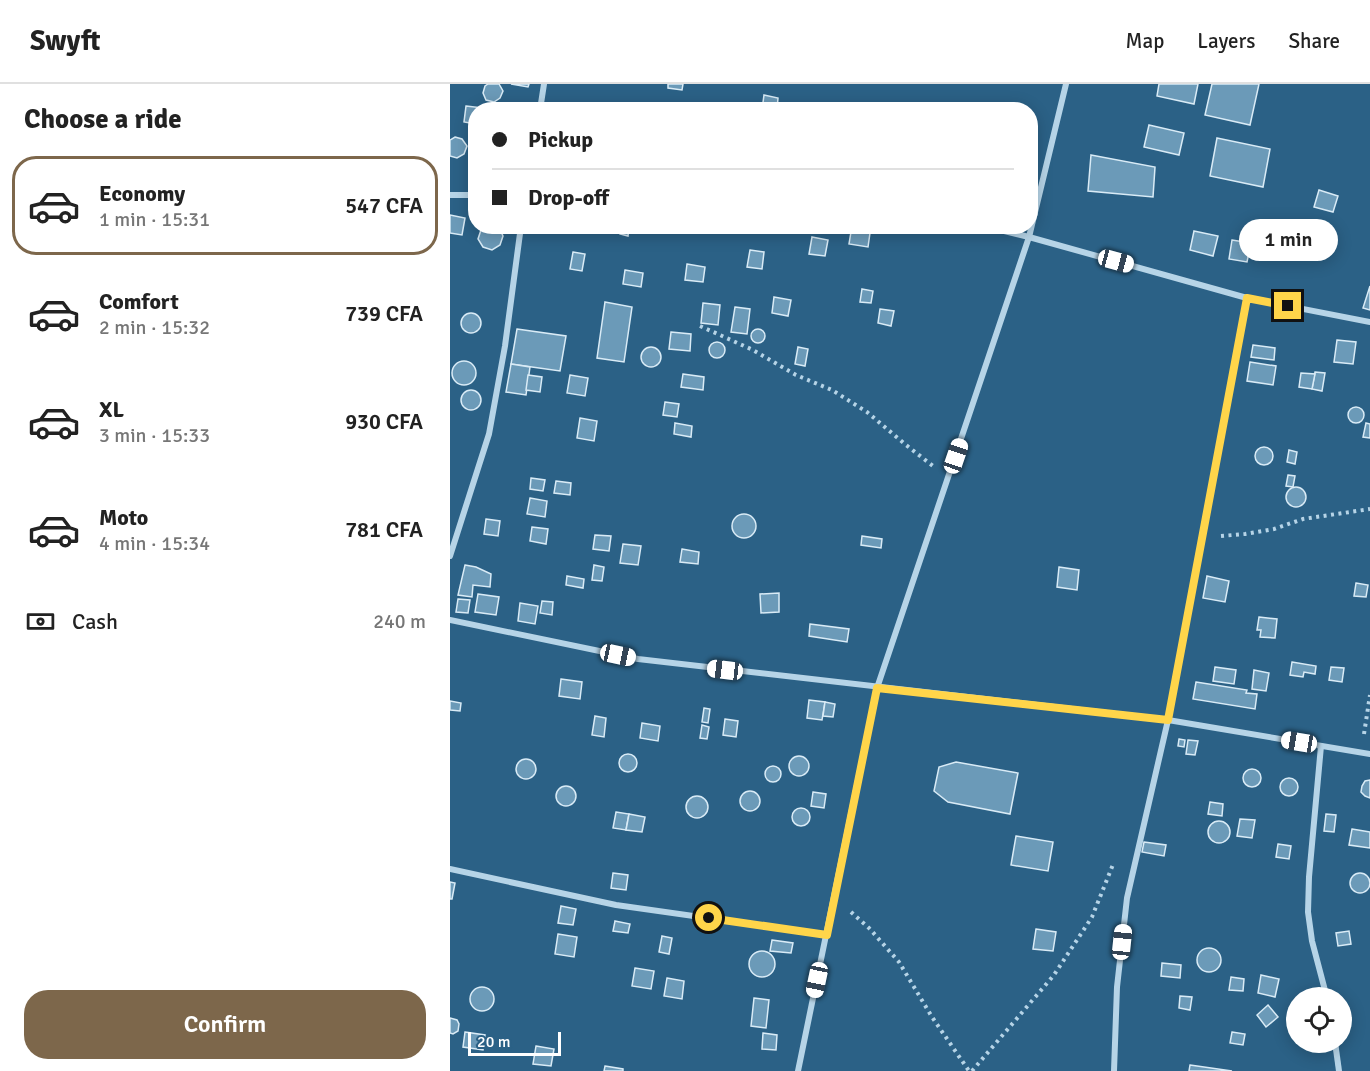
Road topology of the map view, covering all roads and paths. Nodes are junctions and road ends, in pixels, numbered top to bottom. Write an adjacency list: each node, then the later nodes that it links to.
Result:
1 (544, 84): 3 (street)
2 (1066, 84): 6 (street)
3 (541, 102)
4 (450, 195): 5 (street)
5 (468, 195)
6 (1038, 200)
7 (520, 234): 17 (street)
8 (1017, 234): 10 (street)
9 (1030, 234): 10 (street)
10 (1029, 237): 11 (street); 14 (street)
11 (1247, 298): 12 (street); 16 (street)
12 (1370, 322)
13 (699, 326): 14 (path)
14 (948, 478): 19 (street)
15 (1370, 509): 16 (path)
16 (1202, 537): 21 (street)
17 (450, 556)
18 (450, 620): 19 (street)
19 (877, 688): 21 (street); 27 (street)
20 (1370, 695): 23 (path)
21 (1168, 720): 22 (street); 33 (street)
22 (1321, 746): 23 (street); 29 (street)
23 (1361, 752): 24 (street)
24 (1370, 754)
25 (1115, 860): 32 (path)
26 (450, 869): 28 (street)
27 (834, 897): 28 (street); 32 (path)
28 (827, 935): 31 (street)
29 (1324, 987)
30 (1337, 1053): 34 (street)
31 (798, 1071)
32 (970, 1071)
33 (1114, 1071)
34 (1339, 1071)

